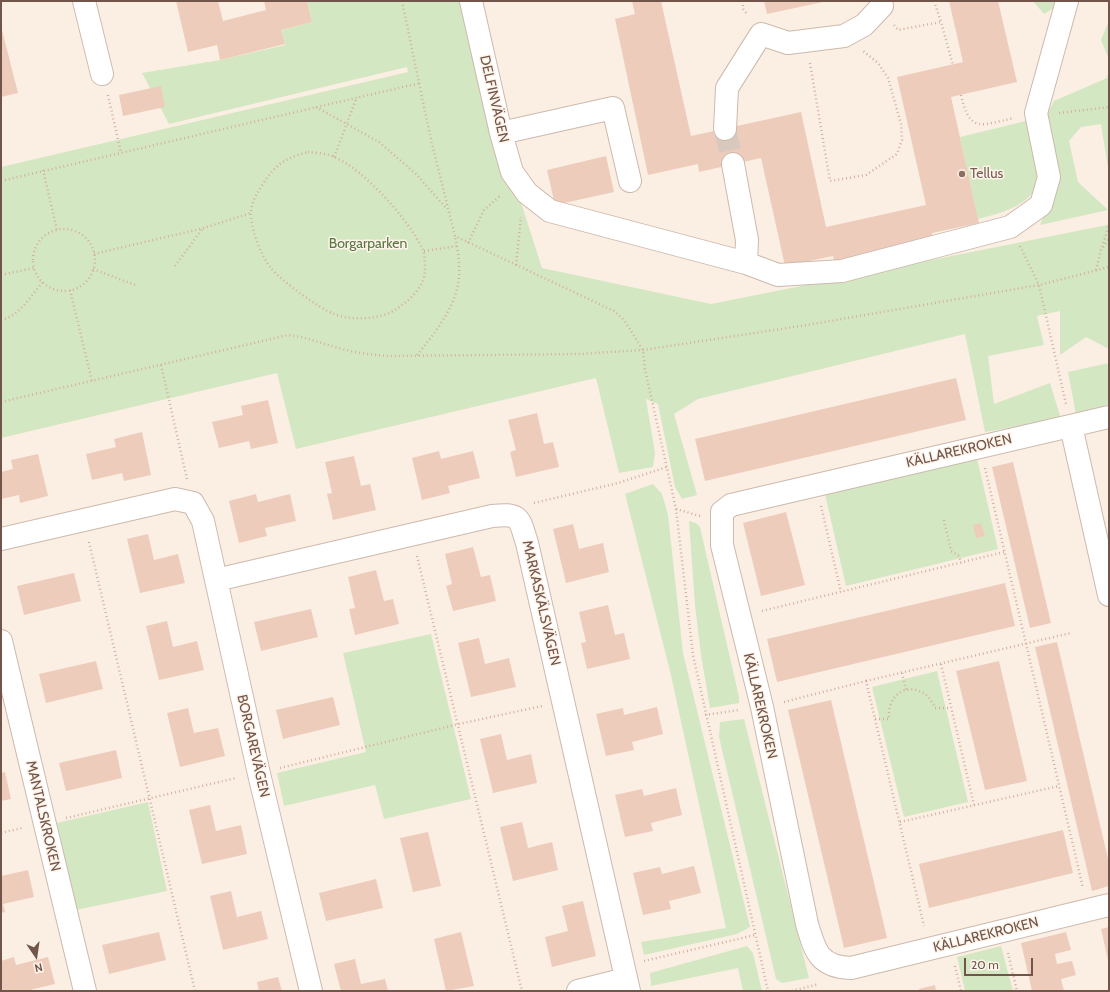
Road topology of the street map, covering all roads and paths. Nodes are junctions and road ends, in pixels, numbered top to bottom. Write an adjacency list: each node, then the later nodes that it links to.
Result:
1 (84, 1): 11 (street)
2 (402, 1): 12 (path)
3 (471, 1): 20 (street, DELFINVÄGEN)
4 (934, 1): 7 (path)
5 (1067, 1): 17 (street)
6 (881, 4): 7 (path); 8 (street)
7 (941, 22): 10 (path)
8 (844, 36): 9 (street); 9 (path)
9 (807, 42): 19 (street)
10 (952, 65)
11 (102, 74): 21 (path)
12 (420, 83): 14 (path); 28 (path)
13 (961, 95): 17 (path)
14 (357, 97): 15 (path); 18 (path)
15 (316, 107): 18 (path); 21 (path)
16 (1109, 107): 17 (path)
17 (1036, 113): 31 (street)
18 (348, 124): 22 (path); 28 (path)
19 (725, 129)
20 (501, 133): 26 (street); 27 (street, DELFINVÄGEN)
21 (121, 153): 24 (path)
22 (334, 156): 29 (path); 39 (path)
23 (733, 164): 41 (street)
24 (43, 170): 25 (path); 33 (path)
25 (1, 181)
26 (630, 181)
27 (523, 187): 36 (path); 41 (street); 42 (path)
28 (448, 209): 34 (path)
29 (251, 213): 32 (path); 39 (path)
30 (1109, 225): 38 (path)
31 (1010, 227): 41 (street); 51 (path)
32 (204, 228): 40 (path); 43 (path)
33 (57, 230): 40 (path); 45 (path)
34 (455, 236): 36 (path); 37 (path)
35 (1109, 239): 38 (path)
36 (468, 243): 42 (path)
37 (456, 246): 39 (path); 55 (path)
38 (1101, 250): 47 (path)
39 (424, 251)
40 (94, 254): 46 (path)
41 (746, 263)
42 (516, 265): 54 (path)
43 (175, 266)
44 (1109, 267): 47 (path)
45 (34, 268): 48 (path); 49 (path)
46 (93, 269): 50 (path); 52 (path)
47 (1096, 270): 51 (path)
48 (1, 275)
49 (43, 282): 52 (path); 53 (path)
50 (135, 285)
51 (1039, 285): 54 (path); 60 (path)
52 (70, 290): 57 (path)
53 (1, 320)
54 (643, 350): 55 (path); 62 (path)
55 (417, 355): 56 (path)
56 (161, 365): 57 (path); 64 (path)
57 (92, 381): 58 (path)
58 (1, 402)
59 (1109, 417): 60 (street, KÄLLAREKROKEN)
60 (1071, 426): 61 (street, KÄLLAREKROKEN); 74 (street)
61 (980, 446): 63 (street, KÄLLAREKROKEN); 70 (path)
62 (667, 467): 67 (path); 85 (path)
63 (816, 485): 73 (path); 75 (street, KÄLLAREKROKEN)
64 (193, 503): 65 (street); 72 (street, BORGAREVÄGEN)
65 (83, 519): 69 (street); 97 (path)
66 (944, 520): 71 (path)
67 (520, 522): 68 (street, MARKASKÄLSVÄGEN); 95 (street, MARKASKÄLSVÄGEN)
68 (411, 534): 72 (street, MARKASKÄLSVÄGEN); 99 (path)
69 (1, 539)
70 (1004, 552): 71 (path); 78 (path)
71 (961, 562): 73 (path)
72 (216, 580): 98 (street, BORGAREVÄGEN)
73 (841, 592): 75 (path)
74 (1109, 595)
75 (739, 616): 83 (street, KÄLLAREKROKEN)
76 (1071, 633): 78 (path)
77 (1, 640): 96 (street, MANTALSKROKEN)
78 (1025, 644): 79 (path); 87 (path)
79 (941, 664): 80 (path); 84 (path)
80 (902, 673): 81 (path); 82 (path)
81 (866, 682): 83 (path); 86 (path)
82 (906, 690): 84 (path); 86 (path)
83 (762, 707): 85 (path); 94 (street, KÄLLAREKROKEN)
84 (951, 708): 88 (path)
85 (706, 716): 93 (path)
86 (875, 719): 89 (path)
87 (1059, 786): 88 (path); 91 (path)
88 (974, 805): 89 (path)
89 (900, 822): 94 (path)
90 (1109, 905): 91 (street, KÄLLAREKROKEN)
91 (1088, 910): 92 (street, KÄLLAREKROKEN)
92 (1002, 931): 94 (street, KÄLLAREKROKEN); 102 (path)
93 (755, 935): 95 (path); 101 (path)
94 (929, 948)
95 (626, 979): 100 (street)
96 (85, 991)
97 (195, 991)
98 (311, 991)
99 (522, 991)
100 (578, 991)
101 (768, 991)
102 (1017, 991)

